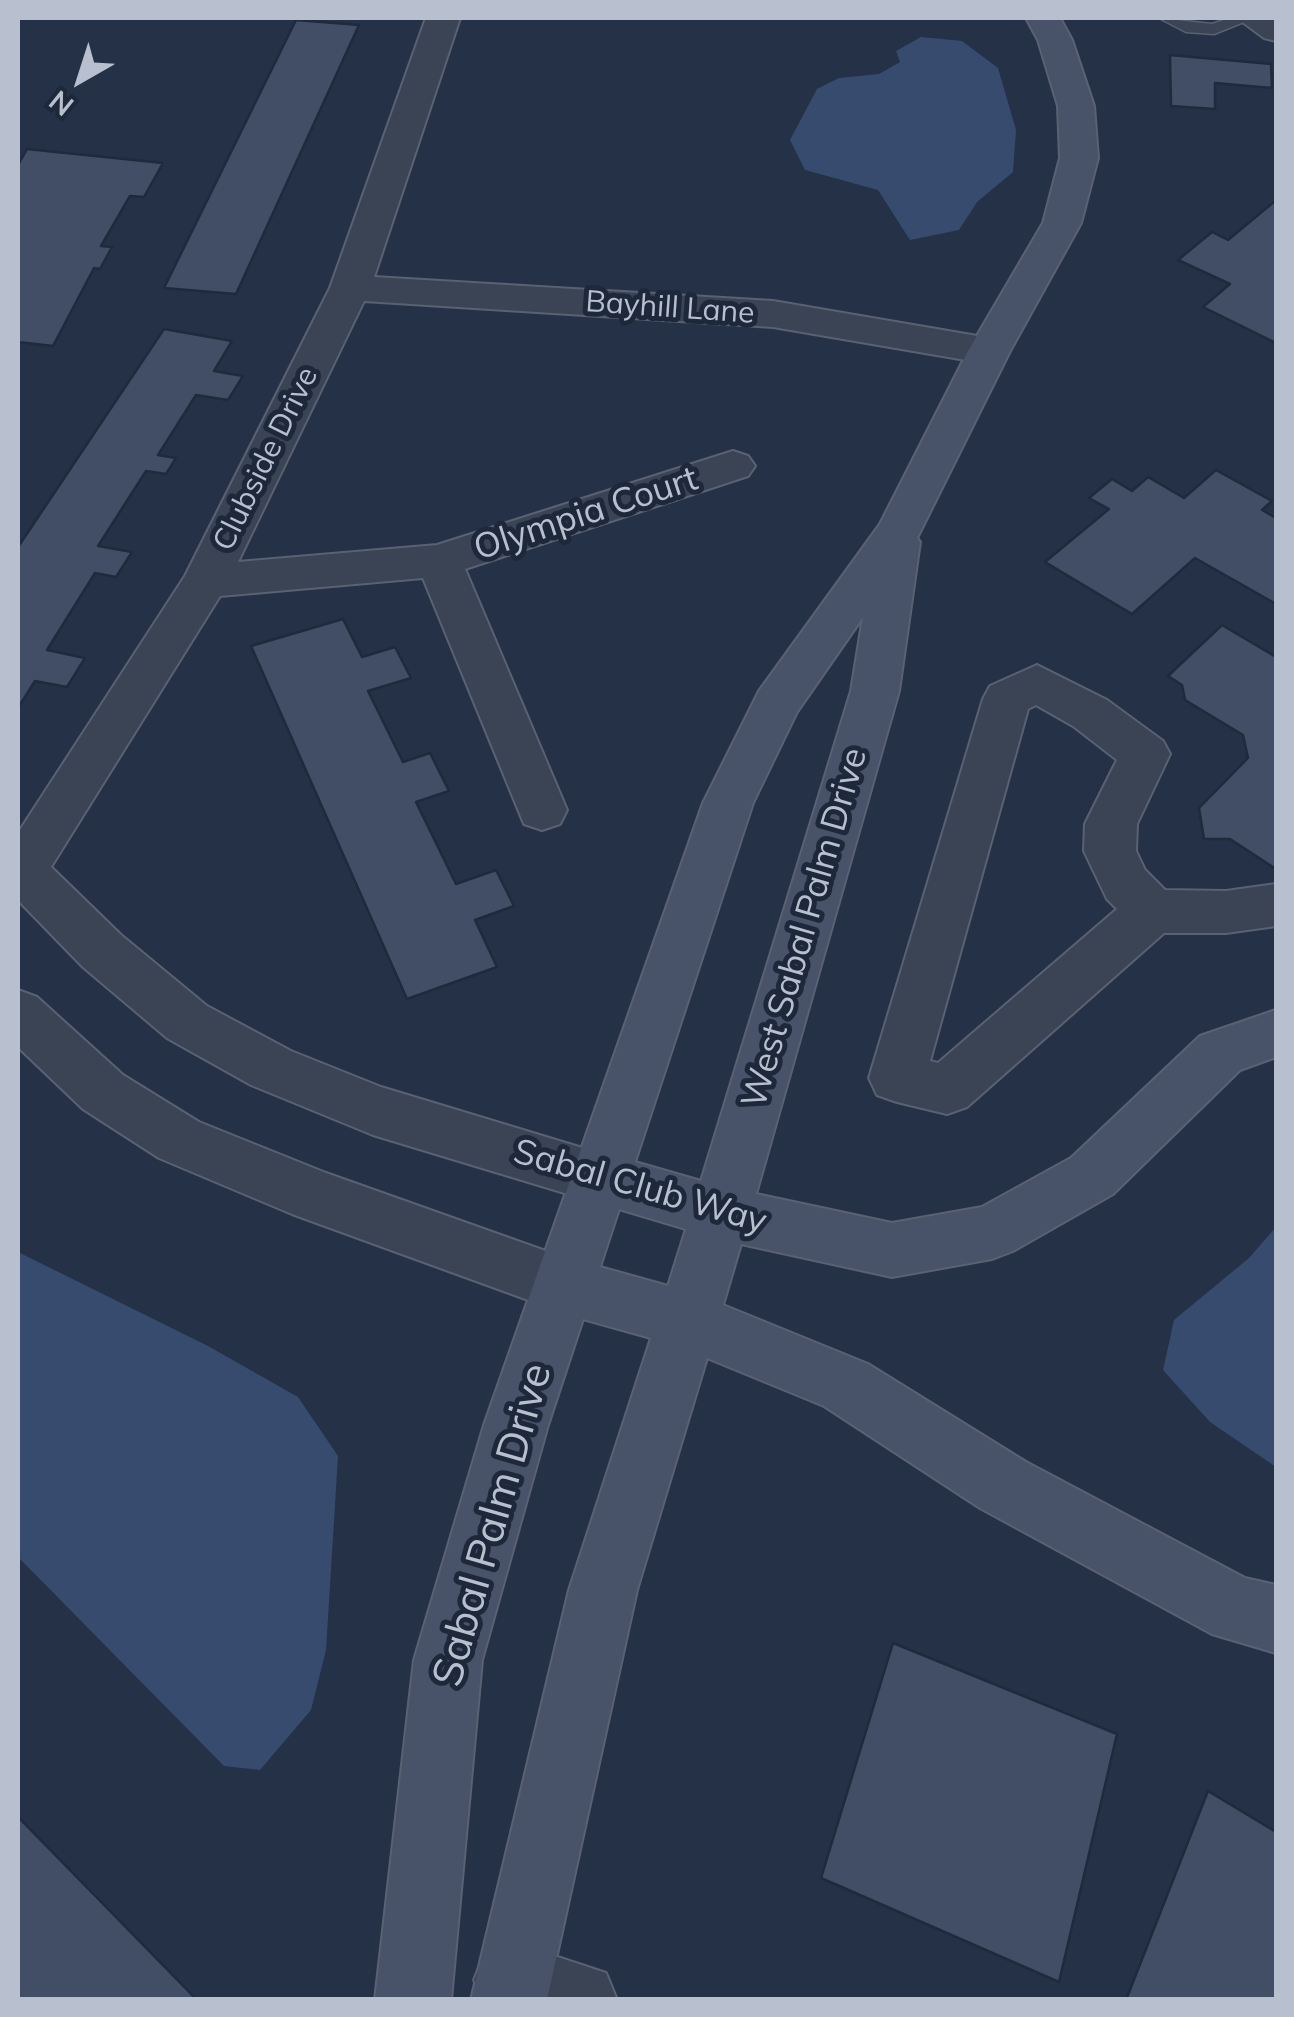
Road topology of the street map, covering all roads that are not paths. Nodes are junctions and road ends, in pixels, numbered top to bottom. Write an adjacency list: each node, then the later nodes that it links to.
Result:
1 (444, 18): 7 (street, Clubside Drive)
2 (1043, 18): 8 (street, West Sabal Palm Drive)
3 (1168, 18): 4 (lane)
4 (1245, 18)
5 (1254, 18): 6 (street)
6 (1276, 31)
7 (350, 288): 8 (street, Bayhill Lane); 12 (street, Clubside Drive)
8 (988, 350): 10 (street, West Sabal Palm Drive)
9 (733, 466): 11 (street, Olympia Court)
10 (899, 530): 19 (street, West Sabal Palm Drive); 20 (street, West Sabal Palm Drive)
11 (440, 561): 12 (street, Olympia Court); 13 (street, Olympia Court)
12 (206, 582): 14 (street, Clubside Drive)
13 (542, 810)
14 (20, 871): 19 (street, Sabal Club Way)
15 (1276, 905): 16 (street)
16 (1152, 912): 16 (street)
17 (18, 1014): 21 (street)
18 (1276, 1033): 20 (street, Sabal Club Way)
19 (601, 1178): 20 (street, Sabal Club Way); 21 (street, Sabal Palm Drive)
20 (721, 1214): 22 (street, West Sabal Palm Drive)
21 (564, 1285): 22 (street); 25 (street, Sabal Palm Drive)
22 (688, 1320): 23 (street); 24 (street)
23 (1276, 1619)
24 (533, 1993)
25 (413, 2000)

